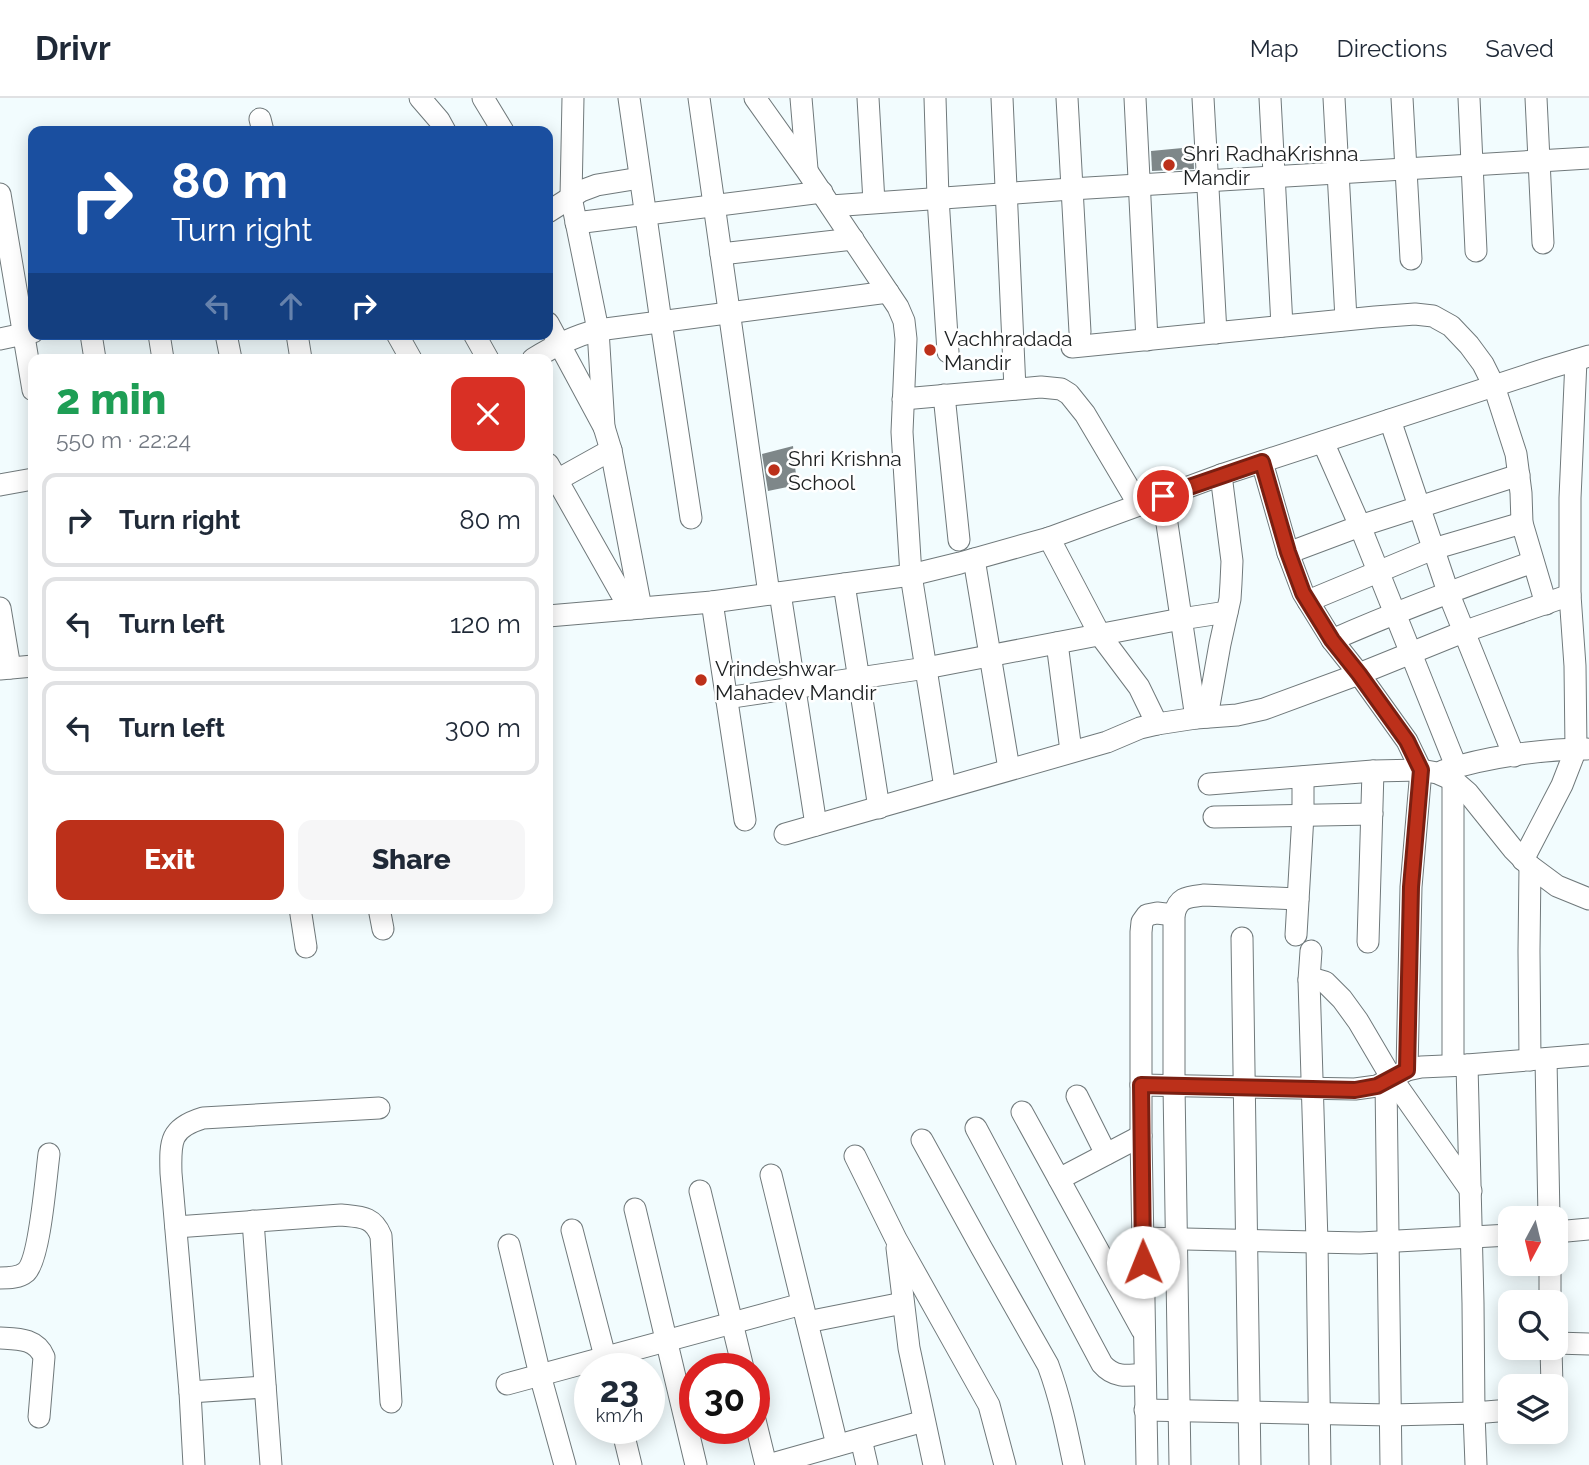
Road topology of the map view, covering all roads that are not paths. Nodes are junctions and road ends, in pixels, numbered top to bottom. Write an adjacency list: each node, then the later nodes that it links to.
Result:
1 (420, 98): 19 (street)
2 (483, 98): 20 (street)
3 (573, 98): 34 (street)
4 (629, 98): 28 (street)
5 (699, 98): 38 (street)
6 (755, 98): 25 (street)
7 (801, 98): 25 (street)
8 (868, 98): 37 (street)
9 (935, 98): 35 (street)
10 (1002, 98): 32 (street)
11 (1067, 98): 31 (street)
12 (1135, 98): 30 (street)
13 (1203, 98): 29 (street)
14 (1269, 98): 27 (street)
15 (1334, 98): 26 (street)
16 (1402, 98): 24 (street)
17 (1469, 98): 23 (street)
18 (1536, 98): 22 (street)
19 (442, 126)
20 (500, 126)
21 (1589, 158): 22 (street)
22 (1539, 161): 23 (street); 43 (street)
23 (1473, 165): 24 (street); 44 (street)
24 (1406, 169): 26 (street); 46 (street)
25 (807, 171): 36 (street)
26 (1338, 173): 27 (street); 49 (street)
27 (1274, 177): 29 (street); 51 (street)
28 (640, 178): 34 (street); 40 (street)
29 (1207, 180): 30 (street); 56 (street)
30 (1139, 184): 31 (street); 58 (street)
31 (1071, 189): 32 (street); 58 (street)
32 (1006, 193): 35 (street); 64 (street)
33 (0, 194): 52 (street)
34 (571, 197): 39 (street); 41 (street)
35 (938, 198): 37 (street); 60 (street)
36 (826, 199): 37 (street); 38 (street); 42 (street)
37 (874, 202)
38 (714, 206): 40 (street); 45 (street)
39 (553, 208)
40 (646, 215): 41 (street); 50 (street)
41 (576, 223): 53 (street)
42 (853, 239): 45 (street); 47 (street)
43 (1544, 243)
44 (1476, 251)
45 (720, 254): 48 (street)
46 (1411, 260)
47 (888, 292): 48 (street); 66 (street)
48 (729, 313): 50 (street); 95 (street)
49 (1346, 319): 51 (street); 63 (street)
50 (661, 322): 53 (street); 82 (street)
51 (1282, 326): 56 (street)
52 (28, 328)
53 (598, 330): 59 (street); 68 (street)
54 (28, 333): 57 (street)
55 (553, 333): 59 (street)
56 (1216, 333): 58 (street)
57 (0, 339)
58 (1147, 340)
59 (559, 344): 61 (street); 68 (street)
60 (948, 352)
61 (542, 354)
62 (1583, 358): 63 (street); 79 (street)
63 (1494, 386): 67 (street); 73 (street)
64 (1015, 389): 65 (street); 80 (street)
65 (944, 395): 66 (street); 86 (street)
66 (902, 399): 92 (street)
67 (1390, 420): 69 (street); 81 (street)
68 (604, 428): 70 (street)
69 (1323, 442): 71 (street); 84 (street)
70 (611, 450): 74 (street); 101 (street)
71 (1262, 462): 72 (street); 88 (street)
72 (1221, 475): 78 (street); 103 (street)
73 (1519, 475): 81 (street); 83 (street)
74 (553, 476)
75 (28, 480): 77 (street)
76 (553, 480): 101 (street)
77 (0, 485)
78 (1163, 496): 80 (street); 105 (street)
79 (1580, 498): 96 (street)
80 (1139, 505): 85 (street)
81 (1419, 507): 84 (street); 87 (street)
82 (691, 518)
83 (1522, 523): 87 (street); 90 (street)
84 (1360, 526): 88 (street); 91 (street)
85 (1049, 538): 89 (street); 107 (street)
86 (959, 540)
87 (1433, 549): 91 (street); 94 (street)
88 (1288, 552): 97 (street)
89 (974, 559): 92 (street); 111 (street)
90 (1533, 562): 94 (street); 99 (street)
91 (1378, 572): 97 (street); 104 (street)
92 (911, 575): 93 (street); 113 (street)
93 (844, 584): 95 (street); 116 (street)
94 (1448, 592): 104 (street); 106 (street)
95 (774, 594): 98 (street); 117 (street)
96 (1570, 595): 99 (street); 121 (street)
97 (1308, 601): 108 (street)
98 (712, 602): 101 (street); 118 (street)
99 (1545, 604): 106 (street)
100 (0, 608): 114 (street)
101 (636, 608): 102 (street)
102 (553, 612)
103 (1227, 612): 105 (street); 119 (street)
104 (1395, 612): 108 (street); 110 (street)
105 (1181, 619): 107 (street); 119 (street)
106 (1463, 632): 110 (street); 123 (street)
107 (1100, 635): 109 (street); 120 (street)
108 (1332, 640): 115 (street)
109 (1056, 643): 111 (street); 122 (street)
110 (1411, 653): 115 (street); 126 (street)
111 (990, 656): 113 (street); 124 (street)
112 (28, 667): 114 (street)
113 (926, 668): 116 (street); 129 (street)
114 (5, 669)
115 (1359, 674): 119 (street); 126 (street)
116 (858, 678): 117 (street); 130 (street)
117 (794, 687): 118 (street); 135 (street)
118 (726, 698): 134 (street)
119 (1202, 717): 120 (street)
120 (1157, 724): 122 (street)
121 (1582, 749): 123 (street); 137 (street)
122 (1071, 751): 124 (street)
123 (1514, 756): 126 (street)
124 (1009, 769): 129 (street)
125 (1373, 771): 126 (street); 127 (street); 131 (street)
126 (1442, 772): 137 (street); 148 (street); 149 (street)
127 (1303, 777): 128 (street); 132 (street)
128 (1209, 784)
129 (945, 788): 130 (street)
130 (879, 808): 135 (street)
131 (1372, 814): 132 (street); 143 (street)
132 (1303, 816): 133 (street); 138 (street)
133 (1214, 817)
134 (745, 820)
135 (816, 825): 136 (street)
136 (785, 834)
137 (1527, 863): 139 (street); 147 (street)
138 (1298, 899): 141 (street); 145 (street)
139 (1589, 899)
140 (301, 914): 144 (street)
141 (1174, 915): 150 (street); 151 (street)
142 (1242, 938): 152 (street)
143 (1368, 942)
144 (306, 947)
145 (1309, 980): 149 (street); 153 (street)
146 (1589, 1055): 147 (street)
147 (1538, 1059): 148 (street); 167 (street)
148 (1460, 1065): 149 (street); 166 (street)
149 (1395, 1076): 153 (street); 166 (street); 181 (street)
150 (1141, 1085): 151 (street); 158 (street)
151 (1174, 1086): 152 (street); 178 (street)
152 (1245, 1087): 153 (street); 179 (street)
153 (1312, 1089): 180 (street)
154 (1077, 1096): 161 (street)
155 (379, 1108): 170 (street)
156 (1023, 1112): 164 (street)
157 (976, 1128): 196 (street)
158 (1141, 1136): 161 (street); 175 (street)
159 (922, 1140): 224 (street)
160 (49, 1154): 183 (street)
161 (1106, 1154): 164 (street)
162 (855, 1156): 177 (street)
163 (771, 1175): 185 (street)
164 (1059, 1179): 187 (street)
165 (701, 1191): 186 (street)
166 (1471, 1191): 176 (street)
167 (1548, 1206)
168 (635, 1209): 189 (street)
169 (253, 1221): 170 (street); 199 (street); 201 (street)
170 (176, 1227): 200 (street)
171 (1589, 1229): 173 (street)
172 (572, 1230): 192 (street)
173 (1568, 1231)
174 (1498, 1236): 176 (street)
175 (1142, 1238): 178 (street); 187 (street)
176 (1472, 1238): 181 (street); 206 (street)
177 (896, 1239): 184 (street); 223 (street)
178 (1176, 1240): 179 (street); 203 (street)
179 (1247, 1240): 180 (street); 205 (street)
180 (1317, 1242): 181 (street); 207 (street)
181 (1387, 1242): 208 (street)
182 (509, 1245): 197 (street)
183 (0, 1278)
184 (903, 1303): 185 (street); 210 (street)
185 (805, 1313): 186 (street); 214 (street)
186 (732, 1323): 189 (street); 194 (street)
187 (1143, 1332): 196 (street)
188 (0, 1338): 209 (street)
189 (666, 1342): 193 (street); 219 (street)
190 (1568, 1343): 191 (street)
191 (1589, 1344)
192 (604, 1353)
193 (635, 1353)
194 (739, 1353)
195 (574, 1369): 197 (street)
196 (1144, 1374): 202 (street)
197 (540, 1375): 198 (street); 217 (street)
198 (508, 1384)
199 (265, 1387): 200 (street); 216 (street)
200 (190, 1392): 215 (street)
201 (391, 1402)
202 (1145, 1410): 203 (street); 225 (street)
203 (1179, 1411): 205 (street); 226 (street)
204 (1498, 1411): 206 (street)
205 (1249, 1412): 207 (street); 227 (street)
206 (1474, 1413): 208 (street); 230 (street)
207 (1318, 1414): 208 (street); 228 (street)
208 (1390, 1415): 229 (street)
209 (39, 1417)
210 (924, 1421): 211 (street); 222 (street)
211 (861, 1439): 214 (street); 221 (street)
212 (626, 1444): 218 (street)
213 (761, 1444): 220 (street)
214 (837, 1446): 220 (street)
215 (194, 1465)
216 (271, 1465)
217 (565, 1465)
218 (631, 1465)
219 (696, 1465)
220 (767, 1465)
221 (867, 1465)
222 (934, 1465)
223 (1005, 1465)
224 (1074, 1465)
225 (1147, 1465)
226 (1180, 1465)
227 (1250, 1465)
228 (1320, 1465)
229 (1391, 1465)
230 (1476, 1465)

